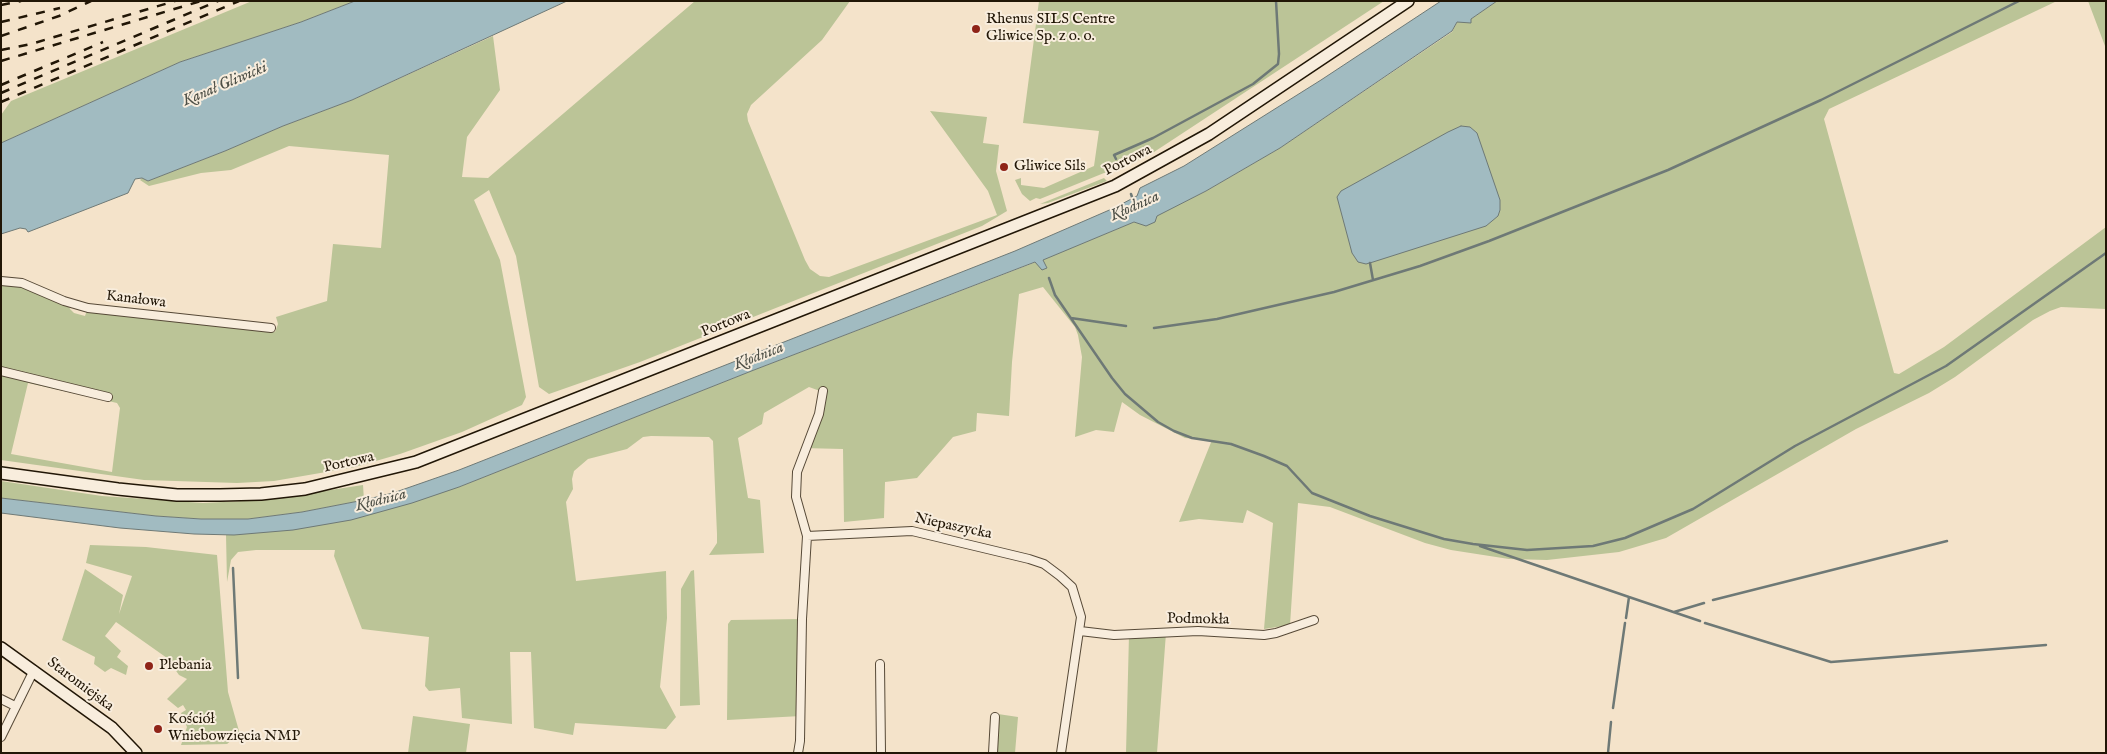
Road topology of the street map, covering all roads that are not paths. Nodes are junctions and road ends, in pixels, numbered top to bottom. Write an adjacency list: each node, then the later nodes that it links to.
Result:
1 (1408, 1): 7 (street, Portowa)
2 (1, 281): 3 (street, Kanałowa)
3 (271, 328)
4 (1, 371): 6 (street)
5 (823, 391): 8 (street)
6 (108, 397)
7 (1, 474)
8 (807, 536): 10 (street, Niepaszycka); 19 (street)
9 (1314, 620): 10 (street, Podmokła)
10 (1080, 631): 22 (street, Niepaszycka)
11 (1, 648): 13 (street, Staromiejska)
12 (880, 664): 20 (street)
13 (34, 670): 15 (street); 18 (street, Staromiejska)
14 (1, 699): 15 (street)
15 (15, 706): 17 (street)
16 (995, 717): 21 (street)
17 (1, 737)
18 (129, 750)
19 (798, 753)
20 (881, 753)
21 (992, 753)
22 (1061, 753)

